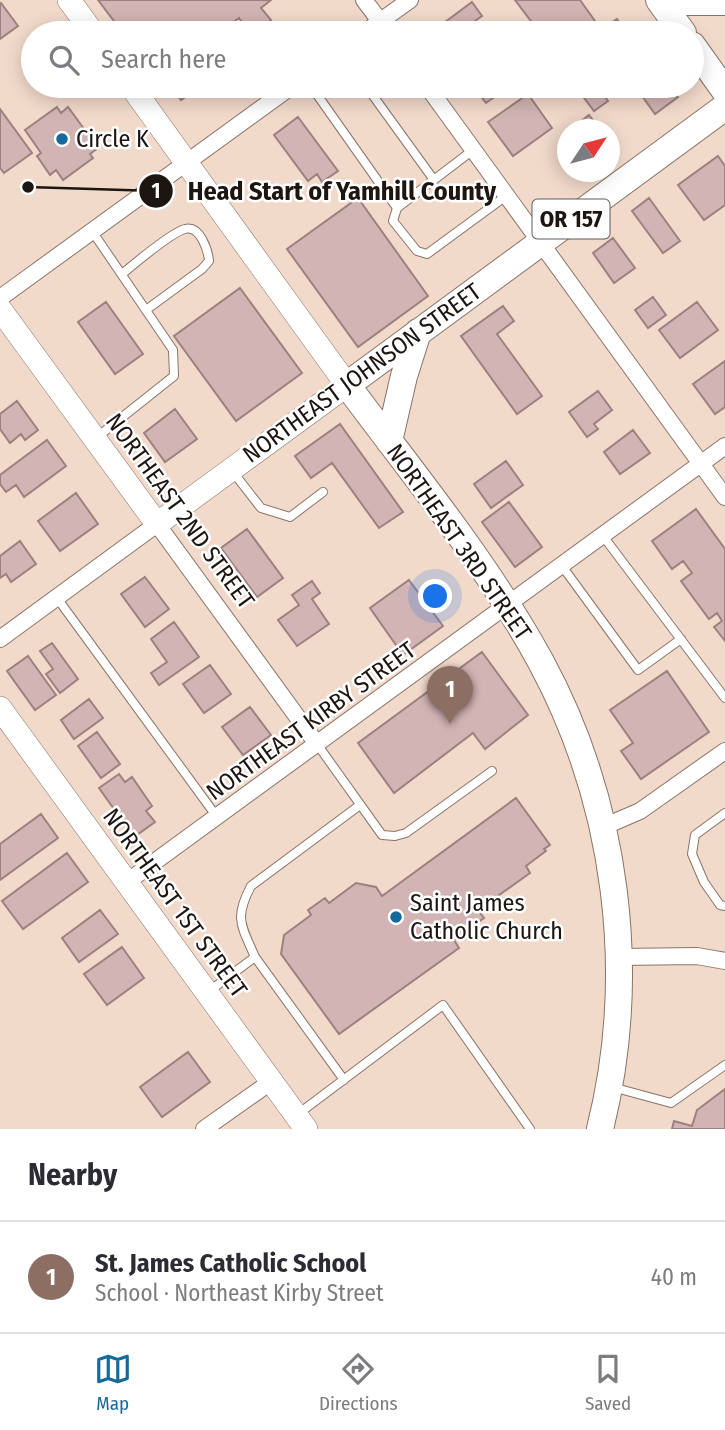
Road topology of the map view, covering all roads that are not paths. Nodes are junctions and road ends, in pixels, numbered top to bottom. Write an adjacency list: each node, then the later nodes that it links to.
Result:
1 (69, 0): 6 (street)
2 (364, 0): 7 (street)
3 (410, 0): 8 (street)
4 (661, 4): 5 (street); 9 (main road)
5 (725, 7)
6 (84, 21)
7 (380, 21)
8 (390, 21)
9 (674, 21)
10 (704, 62): 11 (main road)
11 (725, 91)
12 (140, 98): 19 (street, NORTHEAST 3RD STREET)
13 (275, 98): 19 (street)
14 (319, 98): 22 (lane)
15 (375, 98): 20 (lane)
16 (436, 98): 18 (street)
17 (725, 107): 24 (main road, NORTHEAST JOHNSON STREET / OR 157)
18 (473, 150): 20 (lane); 21 (street)
19 (186, 162): 23 (street); 30 (street, NORTHEAST 3RD STREET)
20 (434, 180): 22 (lane)
21 (506, 195): 22 (lane); 24 (street)
22 (397, 208)
23 (92, 231): 25 (lane); 26 (street)
24 (539, 242): 29 (main road, NORTHEAST JOHNSON STREET / OR 157); 34 (street)
25 (122, 274): 28 (lane); 28 (lane)
26 (0, 298)
27 (0, 309): 31 (street, NORTHEAST 2ND STREET)
28 (146, 310): 31 (lane)
29 (418, 332): 30 (main road, NORTHEAST JOHNSON STREET / OR 157); 32 (main road)
30 (347, 385): 32 (main road, NORTHEAST 3RD STREET); 35 (street, NORTHEAST JOHNSON STREET / OR 157)
31 (95, 439): 38 (street, NORTHEAST 2ND STREET)
32 (389, 441): 42 (main road, NORTHEAST 3RD STREET)
33 (725, 446): 34 (street, NORTHEAST KIRBY STREET)
34 (701, 464): 37 (street); 39 (street, NORTHEAST KIRBY STREET)
35 (231, 470): 36 (lane); 38 (street, NORTHEAST JOHNSON STREET / OR 157)
36 (323, 492)
37 (725, 497)
38 (157, 524): 41 (street, NORTHEAST JOHNSON STREET / OR 157); 47 (street, NORTHEAST 2ND STREET)
39 (603, 536): 40 (street, NORTHEAST KIRBY STREET); 44 (lane)
40 (562, 566): 42 (street, NORTHEAST KIRBY STREET); 44 (lane)
41 (57, 598): 43 (street, NORTHEAST JOHNSON STREET / OR 157); 52 (lane)
42 (507, 606): 47 (street, NORTHEAST KIRBY STREET); 53 (main road, NORTHEAST 3RD STREET)
43 (0, 639)
44 (681, 639): 45 (lane)
45 (725, 698)
46 (0, 708): 54 (street, NORTHEAST 1ST STREET)
47 (317, 744): 50 (lane); 52 (street, NORTHEAST KIRBY STREET)
48 (725, 751): 53 (street)
49 (492, 771): 50 (lane)
50 (360, 805): 56 (lane)
51 (725, 813): 55 (lane)
52 (217, 817): 54 (street, NORTHEAST KIRBY STREET)
53 (603, 827): 57 (main road, NORTHEAST 3RD STREET)
54 (127, 882): 59 (street, NORTHEAST 1ST STREET)
55 (725, 906)
56 (255, 957): 59 (lane); 61 (lane)
57 (618, 957): 58 (street); 63 (main road, NORTHEAST 3RD STREET)
58 (725, 961)
59 (207, 993): 62 (street, NORTHEAST 1ST STREET)
60 (725, 1065): 63 (lane)
61 (344, 1080): 64 (lane); 66 (lane)
62 (272, 1081): 64 (street, NORTHEAST 1ST STREET); 65 (street)
63 (609, 1087): 67 (main road, NORTHEAST 3RD STREET)
64 (301, 1122)
65 (204, 1129)
66 (530, 1129)
67 (600, 1129)

